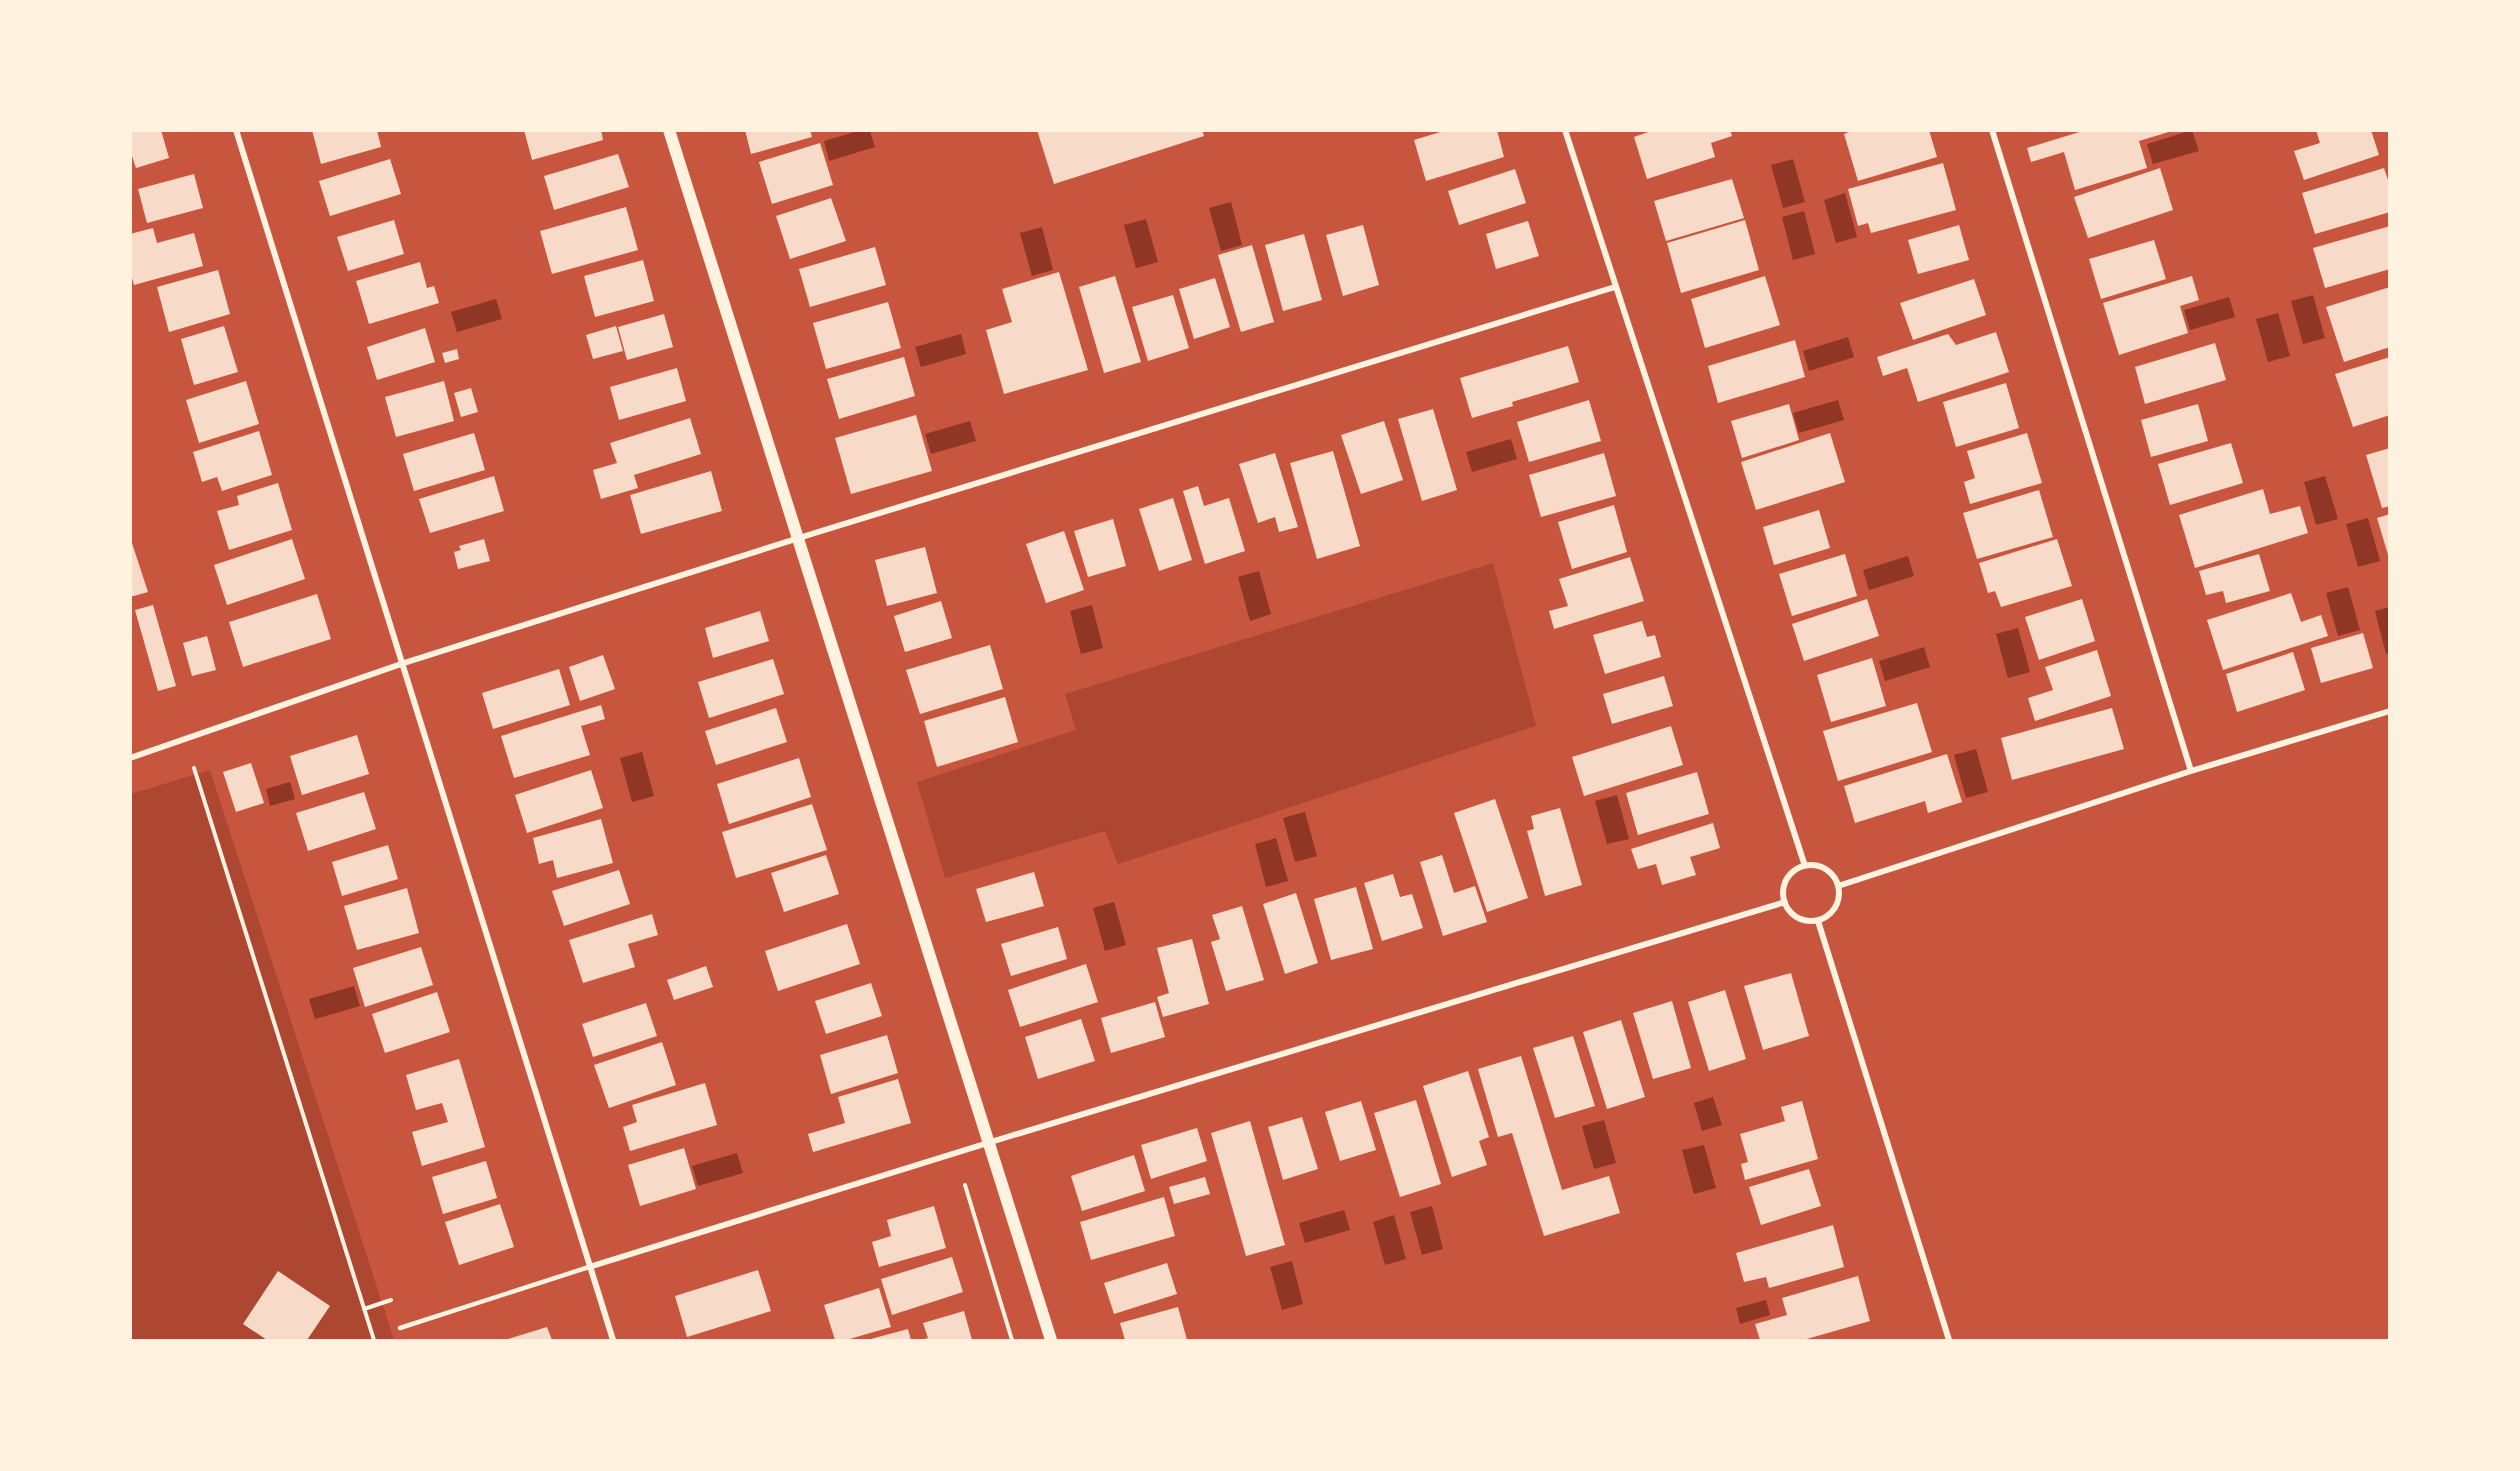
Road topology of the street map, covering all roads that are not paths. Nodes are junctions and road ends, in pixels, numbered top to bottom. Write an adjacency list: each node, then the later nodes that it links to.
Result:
1 (236, 130): 7 (street)
2 (669, 130): 6 (main road)
3 (1565, 130): 5 (street)
4 (1992, 130): 10 (street)
5 (1615, 288): 6 (street); 11 (street)
6 (797, 538): 7 (street); 15 (main road)
7 (404, 663): 9 (street); 16 (street)
8 (2390, 711): 10 (street)
9 (130, 758)
10 (2191, 771): 12 (street)
11 (1804, 866): 12 (street); 13 (street)
12 (1838, 886): 14 (street)
13 (1785, 902): 14 (street); 15 (street)
14 (1818, 921): 20 (street)
15 (990, 1143): 16 (street); 19 (main road)
16 (589, 1268): 17 (lane); 18 (street)
17 (400, 1328)
18 (613, 1341)
19 (1051, 1341)
20 (1949, 1341)

